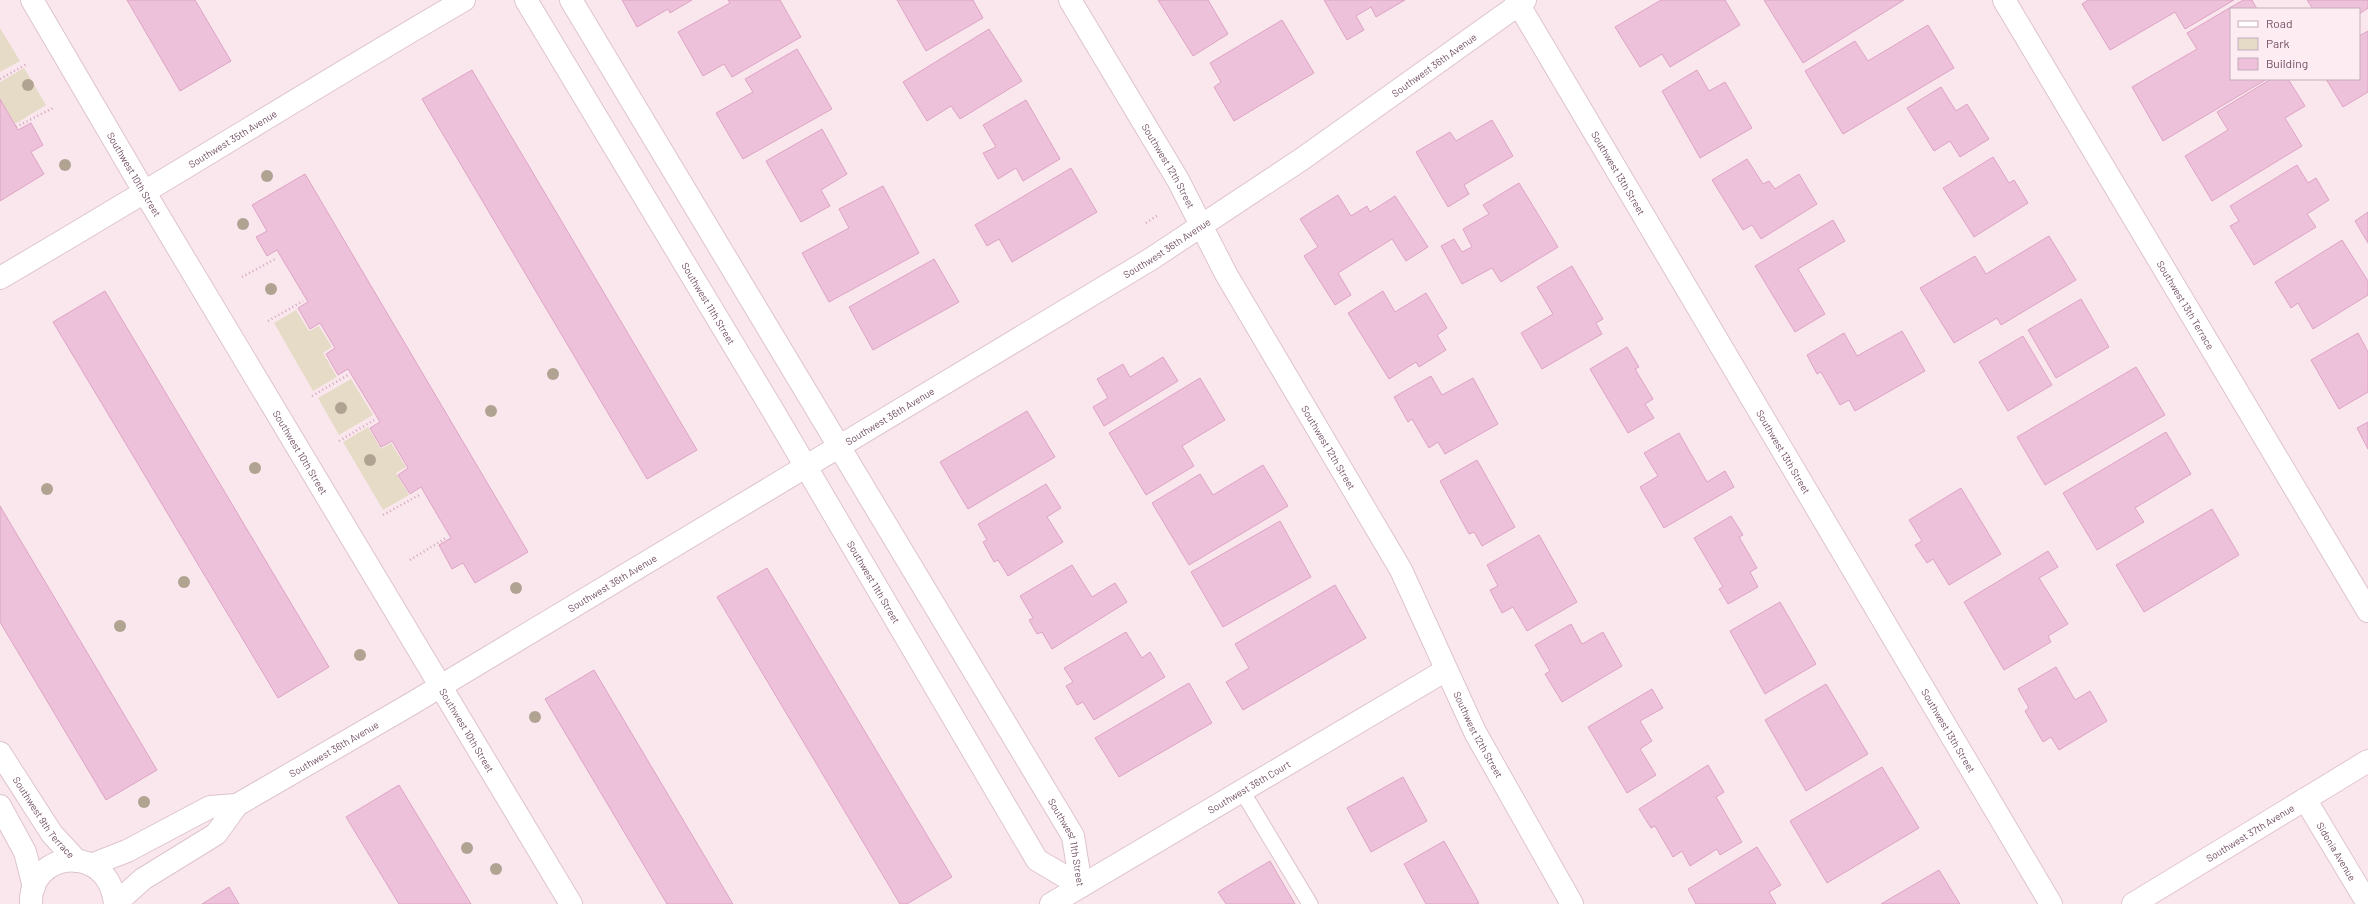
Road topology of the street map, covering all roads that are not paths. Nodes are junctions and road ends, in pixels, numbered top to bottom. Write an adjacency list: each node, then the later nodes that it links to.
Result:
1 (32, 0): 8 (street, Southwest 10th Street)
2 (464, 0): 8 (street, Southwest 35th Avenue)
3 (526, 0): 12 (street, Southwest 11th Street)
4 (571, 0): 11 (street, Southwest 11th Street)
5 (1070, 0): 9 (street, Southwest 12th Street)
6 (2004, 0): 13 (street, Southwest 13th Terrace)
7 (1520, 2): 9 (street, Southwest 36th Avenue); 29 (street, Southwest 13th Street)
8 (145, 193): 10 (street, Southwest 35th Avenue); 15 (street, Southwest 10th Street)
9 (1201, 226): 11 (street, Southwest 36th Avenue); 14 (street, Southwest 12th Street)
10 (0, 278)
11 (840, 446): 12 (street, Southwest 36th Avenue); 23 (street, Southwest 11th Street)
12 (807, 467): 15 (street, Southwest 36th Avenue); 23 (street, Southwest 11th Street)
13 (2368, 611)
14 (1446, 670): 18 (street, Southwest 36th Court); 28 (street, Southwest 12th Street)
15 (442, 686): 20 (street, Southwest 36th Avenue); 26 (street, Southwest 10th Street)
16 (0, 753): 22 (street, Southwest 9th Terrace)
17 (2368, 761): 19 (street, Southwest 37th Avenue)
18 (1242, 791): 23 (street, Southwest 36th Court); 27 (lane)
19 (2305, 799): 30 (street, Southwest 37th Avenue); 31 (street, Sidonia Avenue)
20 (237, 805): 22 (street, Southwest 36th Avenue); 25 (street, Southwest 36th Avenue)
21 (0, 806): 24 (street)
22 (84, 863): 24 (street, Southwest 36th Avenue); 25 (street, Southwest 9th Terrace)
23 (1068, 897)
24 (30, 898)
25 (115, 904)
26 (571, 904)
27 (1310, 904)
28 (1572, 904)
29 (2051, 904)
30 (2133, 904)
31 (2368, 904)

